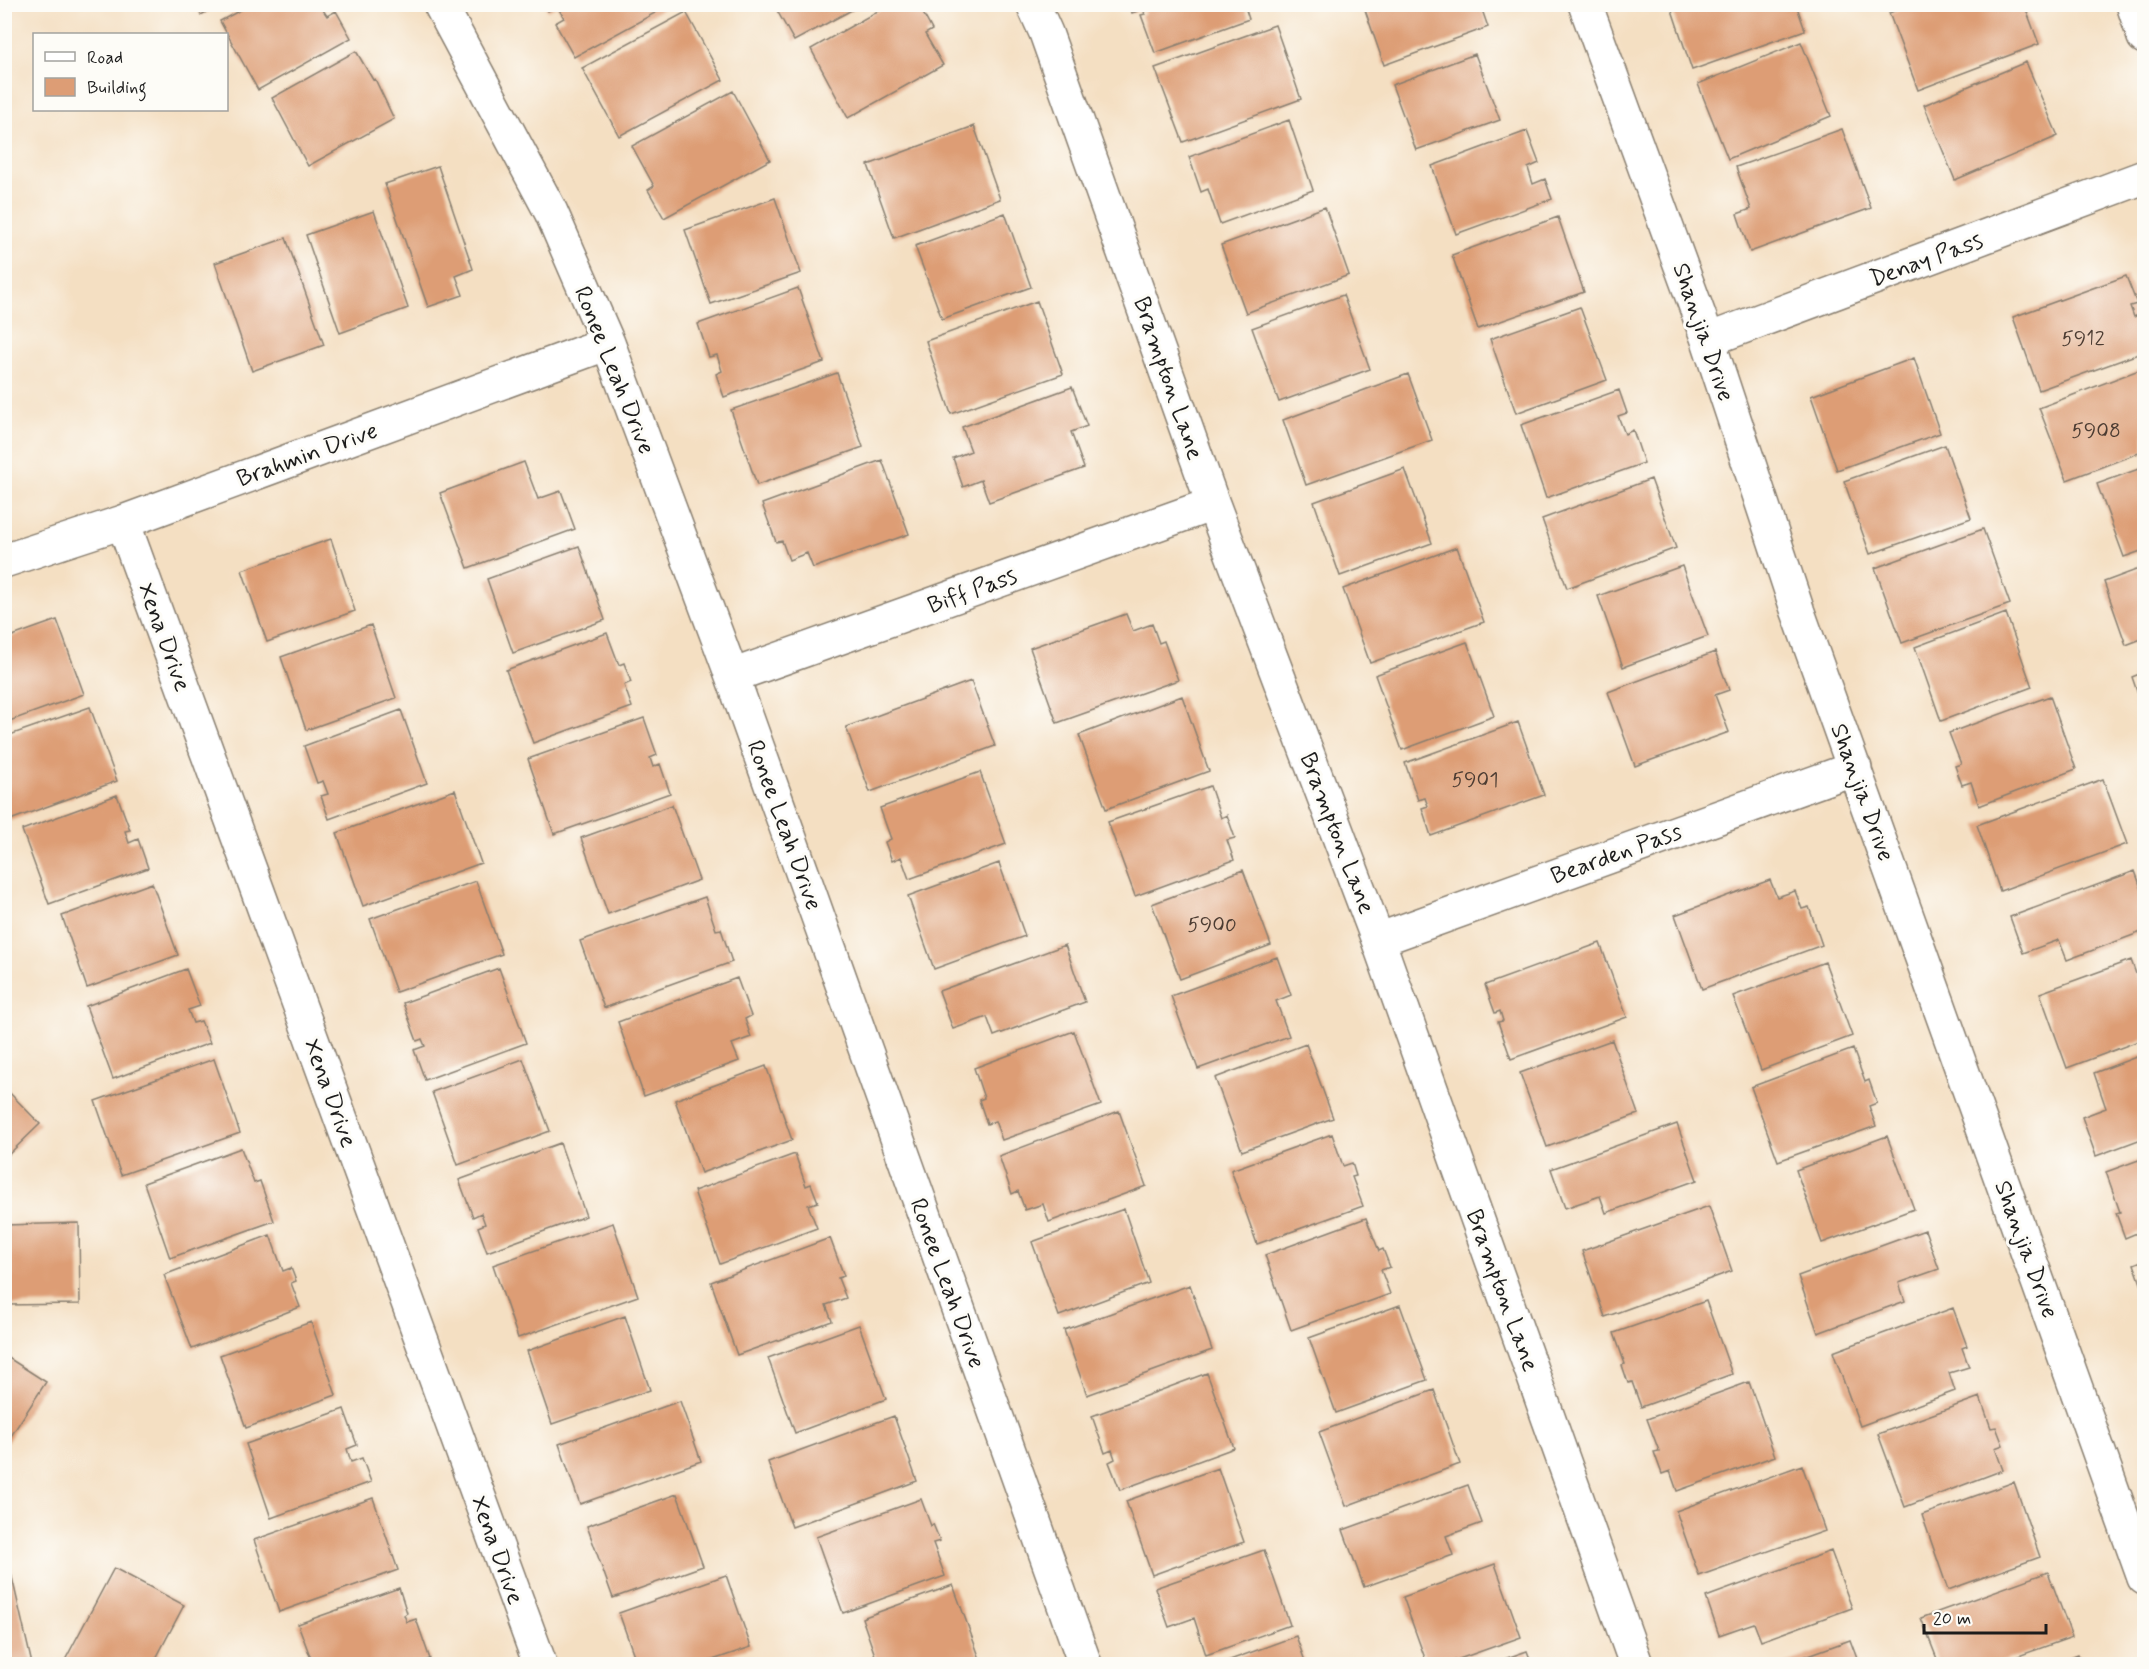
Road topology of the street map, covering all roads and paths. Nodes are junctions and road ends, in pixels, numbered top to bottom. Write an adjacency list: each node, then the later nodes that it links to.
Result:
1 (440, 4): 8 (street, Ronee Leah Drive)
2 (1033, 4): 9 (street, Brampton Lane)
3 (1585, 4): 7 (street, Shanjia Drive)
4 (2133, 4): 5 (street)
5 (2145, 37)
6 (2145, 177): 7 (street, Denay Pass)
7 (1708, 340): 13 (street, Shanjia Drive)
8 (608, 343): 10 (street, Brahmin Drive); 12 (street, Ronee Leah Drive)
9 (1213, 504): 12 (street, Biff Pass); 14 (street, Brampton Lane)
10 (123, 522): 11 (street, Brahmin Drive); 16 (street, Xena Drive)
11 (4, 561)
12 (732, 676): 17 (street, Ronee Leah Drive)
13 (1855, 768): 14 (street, Bearden Pass); 15 (street, Shanjia Drive)
14 (1378, 940): 18 (street, Brampton Lane)
15 (2145, 1578)
16 (540, 1665)
17 (1085, 1665)
18 (1636, 1665)

